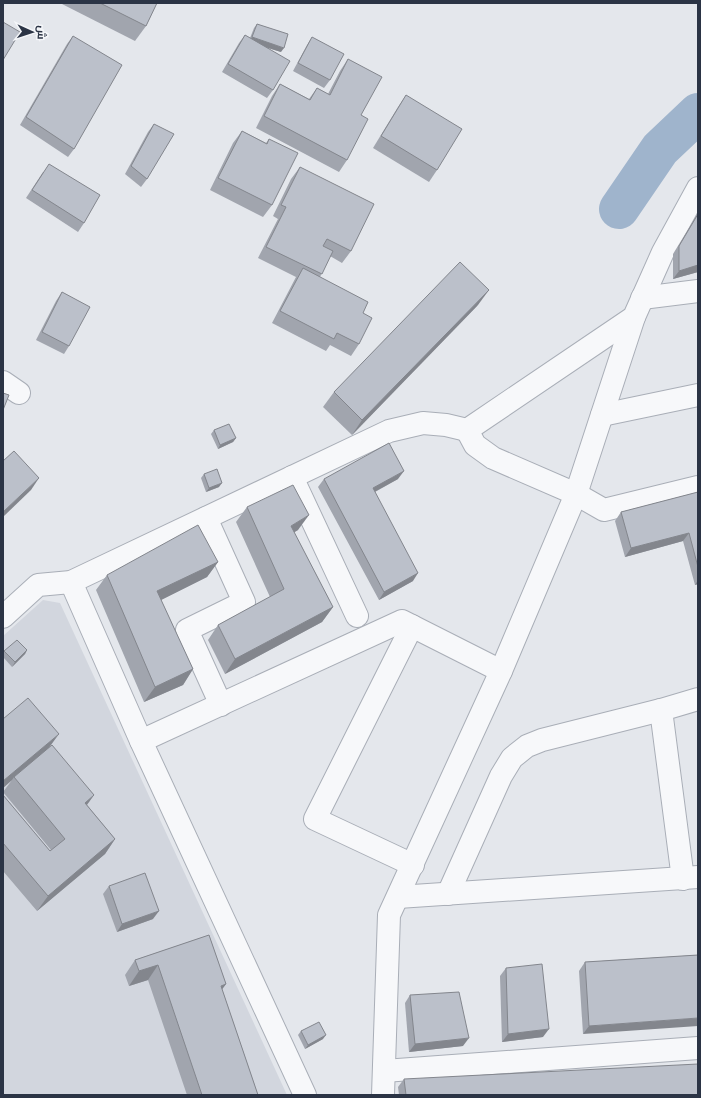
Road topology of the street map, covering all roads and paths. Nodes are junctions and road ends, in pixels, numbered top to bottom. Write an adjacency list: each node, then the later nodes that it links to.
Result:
1 (698, 188): 3 (street)
2 (698, 291): 3 (street)
3 (642, 298): 4 (street)
4 (634, 318): 6 (street); 7 (street)
5 (698, 394): 6 (street)
6 (602, 415): 10 (street)
7 (466, 430): 8 (street); 10 (street)
8 (292, 477): 11 (street); 13 (street)
9 (698, 487): 10 (street)
10 (576, 494): 16 (street)
11 (206, 518): 12 (street); 18 (street)
12 (71, 582): 14 (street); 20 (street)
13 (357, 616)
14 (3, 617)
15 (412, 626): 16 (street); 18 (street); 21 (street)
16 (501, 671): 21 (street)
17 (698, 699): 19 (street)
18 (221, 705): 20 (street)
19 (661, 710): 22 (street); 23 (street)
20 (141, 741): 27 (street)
21 (412, 865): 24 (street)
22 (691, 878): 23 (street)
23 (448, 894): 24 (street)
24 (398, 897): 26 (street)
25 (698, 1048): 26 (street)
26 (384, 1071): 28 (street)
27 (305, 1095)
28 (383, 1095)

